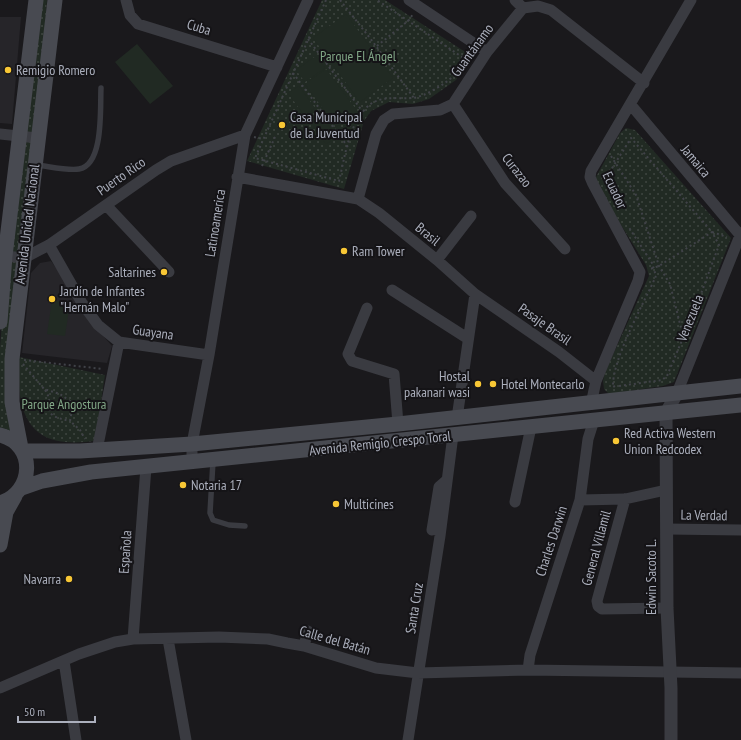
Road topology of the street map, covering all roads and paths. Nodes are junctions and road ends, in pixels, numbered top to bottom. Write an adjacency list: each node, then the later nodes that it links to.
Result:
1 (35, 0): 26 (main road, Avenida Unidad Nacional)
2 (55, 0): 28 (main road, Avenida Unidad Nacional)
3 (126, 0): 16 (street, Cuba)
4 (308, 0): 16 (street, Latinoamerica)
5 (326, 0): 13 (path)
6 (340, 0): 14 (path)
7 (377, 0): 12 (path)
8 (409, 0): 11 (street)
9 (691, 0): 18 (street, Ecuador)
10 (519, 4): 15 (street, Guantánamo); 18 (street, Guantánamo)
11 (419, 6): 12 (path); 15 (street)
12 (409, 20): 14 (path); 20 (path)
13 (308, 39): 17 (path); 23 (path)
14 (377, 46): 20 (path)
15 (487, 52): 21 (street, Guantánamo)
16 (277, 67): 25 (street, Latinoamerica)
17 (293, 73): 29 (path); 31 (path)
18 (644, 83): 22 (street, Ecuador)
19 (101, 88): 33 (lane)
20 (414, 98): 23 (path)
21 (453, 104): 37 (street); 44 (street, Curazao)
22 (631, 105): 30 (street, Ecuador); 42 (street, Jamaica)
23 (363, 112): 29 (path)
24 (0, 134): 26 (street)
25 (245, 135): 35 (street, Latinoamerica); 38 (street, Puerto Rico)
26 (19, 136): 28 (street); 45 (main road, Avenida Unidad Nacional)
27 (275, 137): 31 (path)
28 (37, 138): 33 (main road, Avenida Unidad Nacional)
29 (348, 147): 31 (path)
30 (604, 147): 32 (path); 50 (street, Ecuador)
31 (264, 161): 34 (path)
32 (616, 161): 36 (path); 41 (path); 48 (path)
33 (34, 165): 46 (main road, Avenida Unidad Nacional)
34 (262, 166)
35 (237, 177): 37 (street, Brasil); 59 (street, Latinoamerica)
36 (603, 187)
37 (358, 199): 47 (street, Brasil)
38 (106, 205): 43 (street, Puerto Rico); 51 (street)
39 (471, 216): 47 (street)
40 (628, 225): 49 (path)
41 (712, 232): 42 (path); 48 (path); 56 (path)
42 (740, 234): 65 (street, Venezuela)
43 (49, 245): 46 (street, Puerto Rico); 58 (street, Guayana)
44 (565, 249)
45 (5, 256): 46 (street); 55 (main road, Avenida Unidad Nacional)
46 (24, 258): 60 (main road, Avenida Unidad Nacional)
47 (436, 260): 53 (street, Brasil)
48 (659, 266): 49 (path); 56 (path)
49 (654, 268): 50 (path); 56 (path)
50 (639, 270): 62 (street)
51 (169, 272)
52 (392, 290): 57 (street)
53 (475, 294): 57 (street); 62 (street, Pasaje Brasil)
54 (367, 308): 72 (street)
55 (0, 322)
56 (683, 336)
57 (467, 338): 69 (street)
58 (119, 342): 59 (street, Guayana); 61 (street)
59 (209, 355): 76 (street, Latinoamerica)
60 (12, 359): 61 (path); 64 (path); 77 (main road, Avenida Unidad Nacional)
61 (113, 370): 78 (street)
62 (596, 381): 66 (street)
63 (741, 386): 65 (main road, Avenida Remigio Crespo Toral)
64 (44, 389): 71 (path); 71 (path)
65 (678, 393): 66 (main road, Avenida Remigio Crespo Toral); 68 (street, Venezuela)
66 (591, 404): 69 (main road, Avenida Remigio Crespo Toral)
67 (741, 405): 68 (main road, Avenida Remigio Crespo Toral)
68 (666, 413): 70 (main road, Avenida Remigio Crespo Toral); 82 (street, Edwin Sacoto L.)
69 (457, 418): 72 (main road, Avenida Remigio Crespo Toral)
70 (594, 420): 73 (main road, Avenida Remigio Crespo Toral); 84 (street, Charles Darwin)
71 (70, 421): 78 (path)
72 (398, 424): 76 (main road, Avenida Remigio Crespo Toral)
73 (531, 427): 75 (main road, Avenida Remigio Crespo Toral); 86 (street)
74 (0, 435): 77 (main road)
75 (453, 435): 79 (main road, Avenida Remigio Crespo Toral); 100 (street, Santa Cruz)
76 (192, 444): 78 (main road, Avenida Remigio Crespo Toral); 80 (street, Latinoamerica)
77 (22, 450): 78 (main road, Avenida Remigio Crespo Toral); 83 (main road, Avenida Unidad Nacional)
78 (94, 450)
79 (213, 461): 80 (main road, Avenida Remigio Crespo Toral); 88 (lane)
80 (192, 463): 81 (main road, Avenida Remigio Crespo Toral)
81 (146, 467): 83 (main road, Avenida Remigio Crespo Toral); 94 (street, Española)
82 (666, 490): 85 (street); 89 (street, Edwin Sacoto L.)
83 (18, 492): 87 (main road, Avenida Remigio Crespo Toral); 91 (main road)
84 (580, 500): 85 (street); 98 (street, Charles Darwin)
85 (625, 500): 92 (street, General Villamil)
86 (515, 502)
87 (0, 503)
88 (245, 526)
89 (667, 529): 90 (street, La Verdad); 92 (street, Edwin Sacoto L.)
90 (741, 530)
91 (0, 545)
92 (667, 608): 99 (street, Edwin Sacoto L.)
93 (308, 631): 96 (street)
94 (133, 639): 95 (street, Calle del Batán); 97 (street, Calle del Batán)
95 (168, 639): 96 (street, Calle del Batán); 104 (street)
96 (304, 646): 100 (street, Calle del Batán)
97 (64, 661): 102 (street, Calle del Batán); 103 (street)
98 (528, 670): 99 (street, Calle del Batán); 100 (street, Calle del Batán)
99 (671, 672): 101 (street, Calle del Batán); 106 (street, Edwin Sacoto L.)
100 (418, 673): 105 (street, Santa Cruz)
101 (741, 673)
102 (0, 688)
103 (76, 740)
104 (186, 740)
105 (408, 740)
106 (671, 740)

